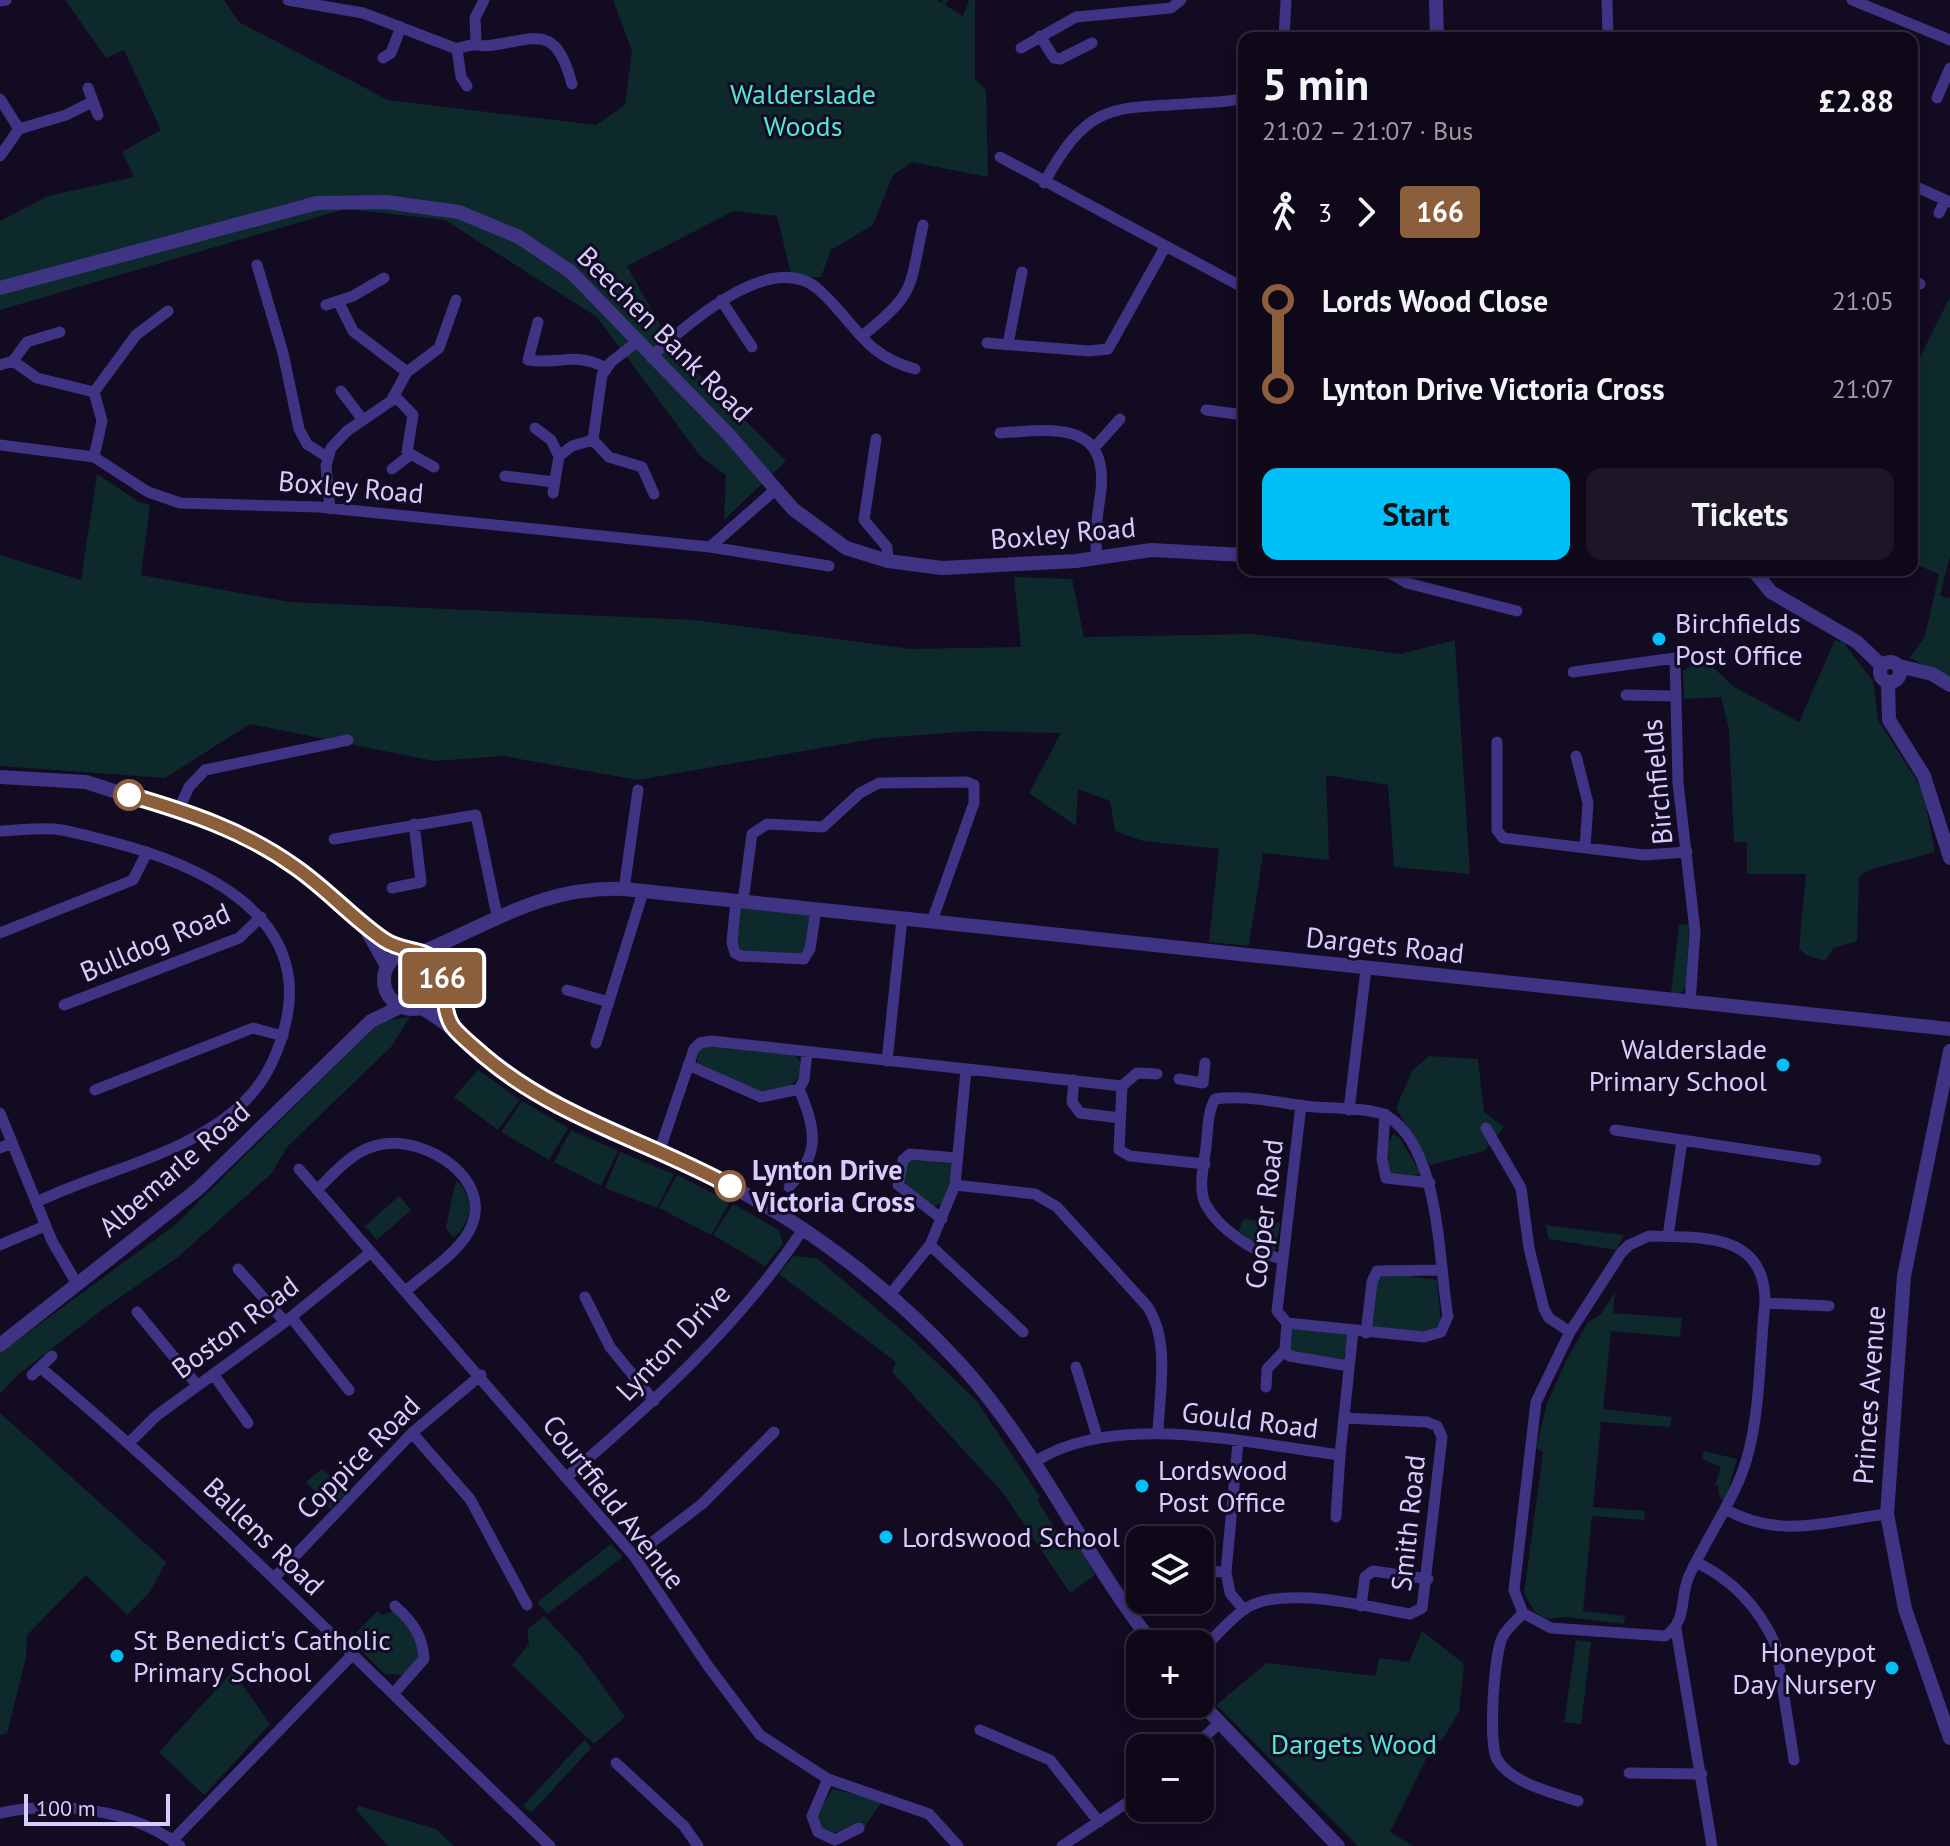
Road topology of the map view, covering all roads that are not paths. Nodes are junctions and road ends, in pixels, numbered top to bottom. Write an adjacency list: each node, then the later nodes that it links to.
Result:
1 (6, 0): 9 (street)
2 (288, 0): 10 (street)
3 (484, 0): 16 (street)
4 (1181, 0): 14 (street)
5 (1286, 0): 11 (street)
6 (1436, 0): 12 (street)
7 (1607, 0): 13 (street)
8 (1852, 0): 15 (street)
9 (0, 1)
10 (401, 27): 19 (street); 20 (street)
11 (1284, 32)
12 (1437, 32)
13 (1608, 32)
14 (1040, 36): 17 (street); 18 (street)
15 (1950, 40)
16 (476, 42): 19 (street); 22 (street)
17 (1092, 43)
18 (1021, 48)
19 (457, 49): 23 (street)
20 (383, 58)
21 (1950, 68): 25 (street)
22 (572, 84)
23 (467, 86)
24 (88, 88): 28 (street)
25 (1937, 98)
26 (0, 99): 30 (street)
27 (1238, 99): 33 (street)
28 (92, 102): 29 (street); 30 (street)
29 (98, 115)
30 (19, 129): 31 (street)
31 (0, 156)
32 (1000, 157): 33 (street)
33 (1044, 183): 38 (street)
34 (1918, 188): 35 (street)
35 (1948, 201): 36 (street)
36 (1939, 213)
37 (923, 225): 49 (street)
38 (1165, 247): 42 (street); 52 (street)
39 (257, 265): 76 (street)
40 (1022, 272): 52 (street)
41 (384, 278): 59 (street)
42 (1238, 285)
43 (0, 288): 50 (street, Beechen Bank Road)
44 (456, 300): 59 (street)
45 (721, 300): 49 (street); 53 (street); 54 (street)
46 (168, 311): 61 (street)
47 (538, 322): 57 (street)
48 (60, 332): 55 (street)
49 (862, 336): 58 (street)
50 (637, 342): 54 (street, Beechen Bank Road); 57 (street)
51 (987, 343): 52 (street)
52 (1008, 344)
53 (752, 347)
54 (651, 357): 80 (street, Beechen Bank Road)
55 (13, 361): 56 (street); 61 (street)
56 (0, 365)
57 (606, 368): 70 (street)
58 (915, 369)
59 (407, 372): 62 (street)
60 (341, 391): 66 (street)
61 (94, 392): 75 (street)
62 (395, 396): 66 (street); 73 (street)
63 (1206, 410): 64 (street)
64 (1238, 414)
65 (1120, 419): 72 (street)
66 (363, 420): 76 (street)
67 (535, 428): 74 (street)
68 (1000, 433): 72 (street)
69 (876, 439): 86 (street)
70 (593, 440): 74 (street); 81 (street)
71 (0, 445): 75 (street, Boxley Road)
72 (1094, 448): 85 (street)
73 (410, 455): 77 (street); 78 (street)
74 (559, 456): 79 (street)
75 (94, 457): 82 (street, Boxley Road)
76 (327, 457): 82 (street)
77 (434, 467)
78 (392, 469)
79 (505, 476)
80 (775, 490): 83 (street); 86 (street, Beechen Bank Road)
81 (654, 494)
82 (330, 509): 83 (street, Boxley Road)
83 (710, 547): 87 (street, Boxley Road)
84 (1238, 555): 85 (street, Boxley Road)
85 (1097, 557): 86 (street, Boxley Road)
86 (888, 561)
87 (829, 566)
88 (1395, 576): 90 (street)
89 (1758, 576): 91 (street)
90 (1517, 611)
91 (1882, 666): 92 (street); 94 (street)
92 (1899, 666): 94 (street); 95 (street)
93 (1573, 672): 97 (street, Birchfields)
94 (1888, 682): 110 (street)
95 (1950, 685)
96 (1626, 695): 97 (street)
97 (1674, 696): 109 (street, Birchfields)
98 (348, 740): 103 (street)
99 (1497, 742): 107 (street)
100 (1576, 756): 107 (street)
101 (0, 777): 103 (street)
102 (638, 790): 112 (street)
103 (179, 809): 120 (street)
104 (414, 824): 106 (street); 111 (street); 116 (street)
105 (0, 831): 108 (street)
106 (334, 839)
107 (1585, 848): 109 (street)
108 (147, 852): 117 (street); 121 (street)
109 (1687, 852): 132 (street, Birchfields)
110 (1950, 858)
111 (392, 888)
112 (624, 889): 113 (street, Dargets Road); 116 (street, Dargets Road)
113 (643, 892): 114 (street, Dargets Road); 131 (street)
114 (740, 900): 115 (street, Dargets Road); 115 (street); 119 (street)
115 (816, 910): 118 (street, Dargets Road)
116 (497, 916): 122 (street, Dargets Road)
117 (261, 917): 133 (street, Bulldog Road); 139 (street)
118 (902, 919): 119 (street, Dargets Road); 143 (street)
119 (932, 921): 126 (street, Dargets Road)
120 (365, 925): 123 (street); 125 (street)
121 (0, 933)
122 (459, 937): 124 (street, Dargets Road); 127 (street)
123 (405, 952): 124 (street); 125 (street)
124 (423, 952): 127 (street)
125 (387, 966): 129 (street)
126 (1366, 969): 132 (street, Dargets Road); 156 (street)
127 (442, 974): 130 (street)
128 (567, 990): 131 (street)
129 (385, 991): 134 (street); 136 (street, Albemarle Road)
130 (440, 991): 135 (street); 137 (street)
131 (609, 1002): 140 (street)
132 (1690, 1003): 138 (street, Dargets Road)
133 (64, 1005)
134 (400, 1007): 135 (street); 136 (street, Albemarle Road)
135 (422, 1008): 137 (street)
136 (371, 1021): 184 (street, Albemarle Road)
137 (452, 1026): 164 (street)
138 (1950, 1029)
139 (283, 1036): 153 (street); 173 (street)
140 (596, 1043)
141 (1950, 1051): 220 (street, Princes Avenue)
142 (807, 1052): 143 (street); 145 (street); 152 (street)
143 (887, 1061): 146 (street)
144 (1205, 1063): 150 (street)
145 (688, 1065): 152 (street); 164 (street)
146 (966, 1070): 149 (street); 165 (street)
147 (1157, 1074): 151 (street)
148 (1179, 1079): 150 (street)
149 (1074, 1080): 151 (street); 159 (street)
150 (1203, 1083): 154 (street)
151 (1122, 1086): 159 (street)
152 (799, 1089): 171 (street)
153 (95, 1090)
154 (1215, 1099): 155 (street); 167 (street)
155 (1301, 1105): 156 (street); 181 (street, Cooper Road)
156 (1349, 1110): 158 (street)
157 (0, 1113): 163 (street)
158 (1385, 1114): 169 (street); 169 (street)
159 (1120, 1118): 167 (street)
160 (1486, 1128): 195 (street)
161 (1615, 1130): 162 (street)
162 (1682, 1141): 166 (street); 177 (street)
163 (6, 1145): 173 (street)
164 (659, 1152): 176 (street)
165 (957, 1158): 170 (street); 174 (street)
166 (1816, 1160)
167 (1205, 1164): 181 (street)
168 (299, 1169): 172 (street, Courtfield Avenue)
169 (1430, 1183): 183 (street)
170 (955, 1185): 174 (street); 212 (street)
171 (789, 1187)
172 (317, 1190): 180 (street, Courtfield Avenue); 185 (street)
173 (37, 1202): 175 (street)
174 (942, 1219): 179 (street)
175 (45, 1226): 178 (street); 184 (street)
176 (802, 1231): 186 (street); 207 (street, Lynton Drive)
177 (1668, 1236): 188 (street); 195 (street)
178 (0, 1245)
179 (930, 1245): 186 (street); 194 (street)
180 (371, 1252): 185 (street, Courtfield Avenue); 191 (street, Boston Road)
181 (1283, 1259): 192 (street, Cooper Road)
182 (238, 1269): 191 (street)
183 (1440, 1270): 196 (street); 196 (street, Cooper Road)
184 (77, 1284): 197 (street, Albemarle Road)
185 (407, 1290): 203 (street, Courtfield Avenue)
186 (889, 1296): 217 (street)
187 (585, 1297): 207 (street)
188 (1765, 1303): 189 (street); 219 (street)
189 (1829, 1306)
190 (137, 1312): 204 (street)
191 (288, 1319): 202 (street, Boston Road); 206 (street)
192 (1287, 1323): 193 (street, Cooper Road); 198 (street, Cooper Road)
193 (1353, 1331): 196 (street, Cooper Road); 200 (street, Gould Road)
194 (1023, 1332)
195 (1570, 1332): 232 (street)
196 (1366, 1333)
197 (0, 1345)
198 (1285, 1350): 200 (street); 205 (street)
199 (52, 1356): 214 (street, Ballens Road)
200 (1349, 1366): 208 (street, Gould Road)
201 (1076, 1367): 213 (street)
202 (213, 1374): 204 (street, Boston Road); 209 (street)
203 (481, 1375): 211 (street, Coppice Road); 218 (street, Courtfield Avenue)
204 (197, 1385): 214 (street, Boston Road)
205 (1266, 1387)
206 (349, 1390)
207 (654, 1401): 218 (street, Lynton Drive)
208 (1345, 1418): 216 (street, Gould Road); 227 (street, Smith Road)
209 (248, 1423)
210 (774, 1432): 222 (street)
211 (412, 1433): 226 (street, Coppice Road); 228 (street)
212 (1158, 1434): 213 (street, Gould Road); 215 (street, Gould Road)
213 (1097, 1436): 217 (street, Gould Road)
214 (130, 1442): 226 (street, Ballens Road)
215 (1238, 1443): 216 (street, Gould Road); 225 (street)
216 (1340, 1455): 221 (street)
217 (1036, 1461): 234 (street)
218 (568, 1476): 222 (street, Courtfield Avenue)
219 (1725, 1509): 220 (street); 223 (street)
220 (1887, 1514): 242 (street, Princes Avenue)
221 (1336, 1517)
222 (634, 1556): 247 (street, Courtfield Avenue)
223 (1696, 1562): 233 (street); 243 (street)
224 (1214, 1572): 225 (street)
225 (1226, 1572): 231 (street)
226 (274, 1578): 236 (street, Ballens Road)
227 (1428, 1579): 230 (street, Smith Road); 230 (street)
228 (527, 1605)
229 (395, 1606): 237 (street)
230 (1361, 1606): 231 (street)
231 (1244, 1610): 235 (street)
232 (1523, 1613): 233 (street); 248 (street)
233 (1676, 1629): 246 (street)
234 (1143, 1630)
235 (1214, 1639)
236 (352, 1655): 237 (street, Ballens Road); 253 (street)
237 (393, 1694): 254 (street, Ballens Road)
238 (1213, 1718): 239 (street)
239 (1218, 1724): 241 (street); 258 (street)
240 (980, 1730): 251 (street)
241 (1208, 1734)
242 (1950, 1738)
243 (1794, 1760)
244 (616, 1763): 255 (street)
245 (1629, 1773): 246 (street)
246 (1702, 1774): 259 (street)
247 (828, 1779): 252 (street); 256 (street, Courtfield Avenue)
248 (1578, 1801)
249 (1126, 1804): 251 (street)
250 (0, 1813): 253 (street)
251 (1099, 1822): 257 (street)
252 (859, 1828)
253 (176, 1843)
254 (550, 1846)
255 (698, 1846)
256 (958, 1846)
257 (1062, 1846)
258 (1338, 1846)
259 (1712, 1846)

